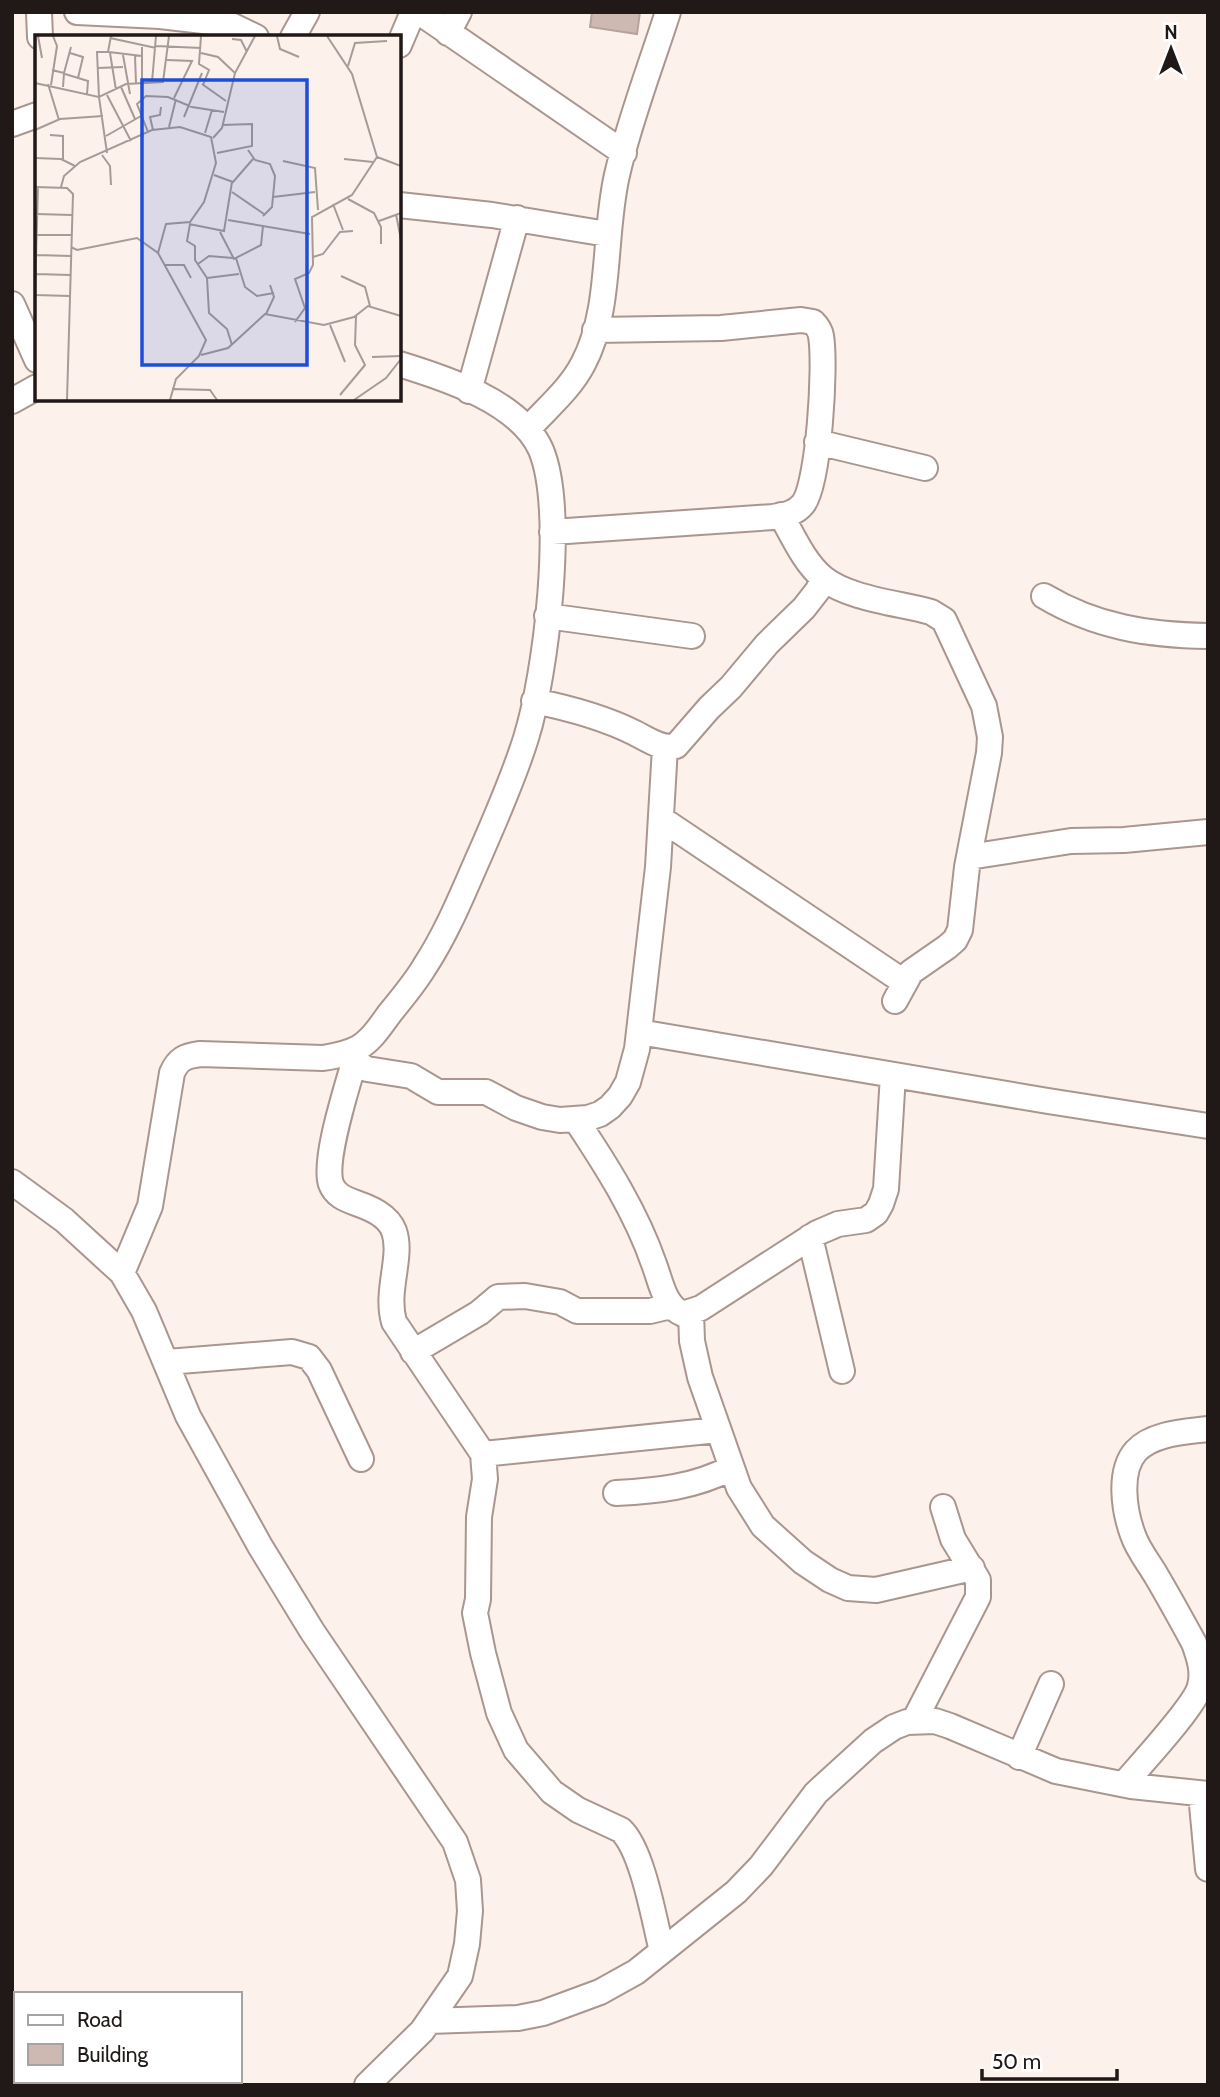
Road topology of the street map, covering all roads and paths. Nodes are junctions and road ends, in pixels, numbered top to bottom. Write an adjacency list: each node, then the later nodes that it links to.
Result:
1 (39, 12): 9 (street)
2 (77, 12): 7 (street)
3 (307, 12): 11 (street)
4 (413, 12): 12 (street)
5 (419, 12): 8 (street)
6 (668, 12): 15 (street)
7 (160, 14): 10 (street)
8 (454, 22): 15 (street)
9 (40, 35)
10 (252, 35)
11 (294, 35)
12 (401, 40)
13 (35, 116): 14 (street)
14 (12, 124)
15 (624, 153): 18 (street)
16 (401, 205): 17 (street)
17 (517, 218): 18 (street); 24 (street)
18 (607, 234): 20 (street)
19 (12, 304): 21 (street)
20 (595, 330): 26 (street); 27 (street)
21 (35, 356)
22 (401, 366): 24 (street)
23 (35, 388): 25 (street)
24 (469, 391): 26 (street)
25 (12, 401)
26 (528, 429): 30 (street)
27 (817, 442): 28 (street); 29 (street)
28 (925, 468)
29 (781, 515): 30 (street); 31 (street)
30 (552, 532): 33 (street)
31 (823, 578): 37 (street); 40 (street)
32 (1044, 596): 35 (street)
33 (547, 616): 34 (street); 36 (street)
34 (692, 636)
35 (1208, 636)
36 (534, 701): 37 (street); 42 (street)
37 (665, 747): 38 (street)
38 (663, 820): 40 (street); 41 (street)
39 (1208, 832): 40 (street)
40 (969, 857)
41 (639, 1032): 43 (street); 44 (street)
42 (348, 1058): 44 (street); 48 (street); 50 (street)
43 (893, 1074): 45 (street); 47 (street)
44 (576, 1120): 49 (street)
45 (1208, 1126)
46 (12, 1182): 48 (street)
47 (810, 1237): 49 (street); 52 (street)
48 (122, 1273): 51 (street)
49 (681, 1309): 50 (street); 54 (street)
50 (414, 1352): 55 (street)
51 (167, 1362): 56 (street); 68 (street)
52 (842, 1371)
53 (1208, 1429): 64 (street)
54 (718, 1430): 55 (street); 57 (street)
55 (483, 1454): 67 (street)
56 (361, 1460)
57 (731, 1468): 58 (street); 60 (street)
58 (617, 1493)
59 (943, 1507): 60 (street)
60 (972, 1568): 62 (street)
61 (1051, 1684): 63 (street)
62 (914, 1721): 63 (street); 67 (street)
63 (1019, 1757): 64 (street)
64 (1125, 1784): 65 (street)
65 (1204, 1794): 66 (street)
66 (1208, 1869)
67 (662, 1951): 68 (street)
68 (429, 2021): 69 (street)
69 (367, 2085)

